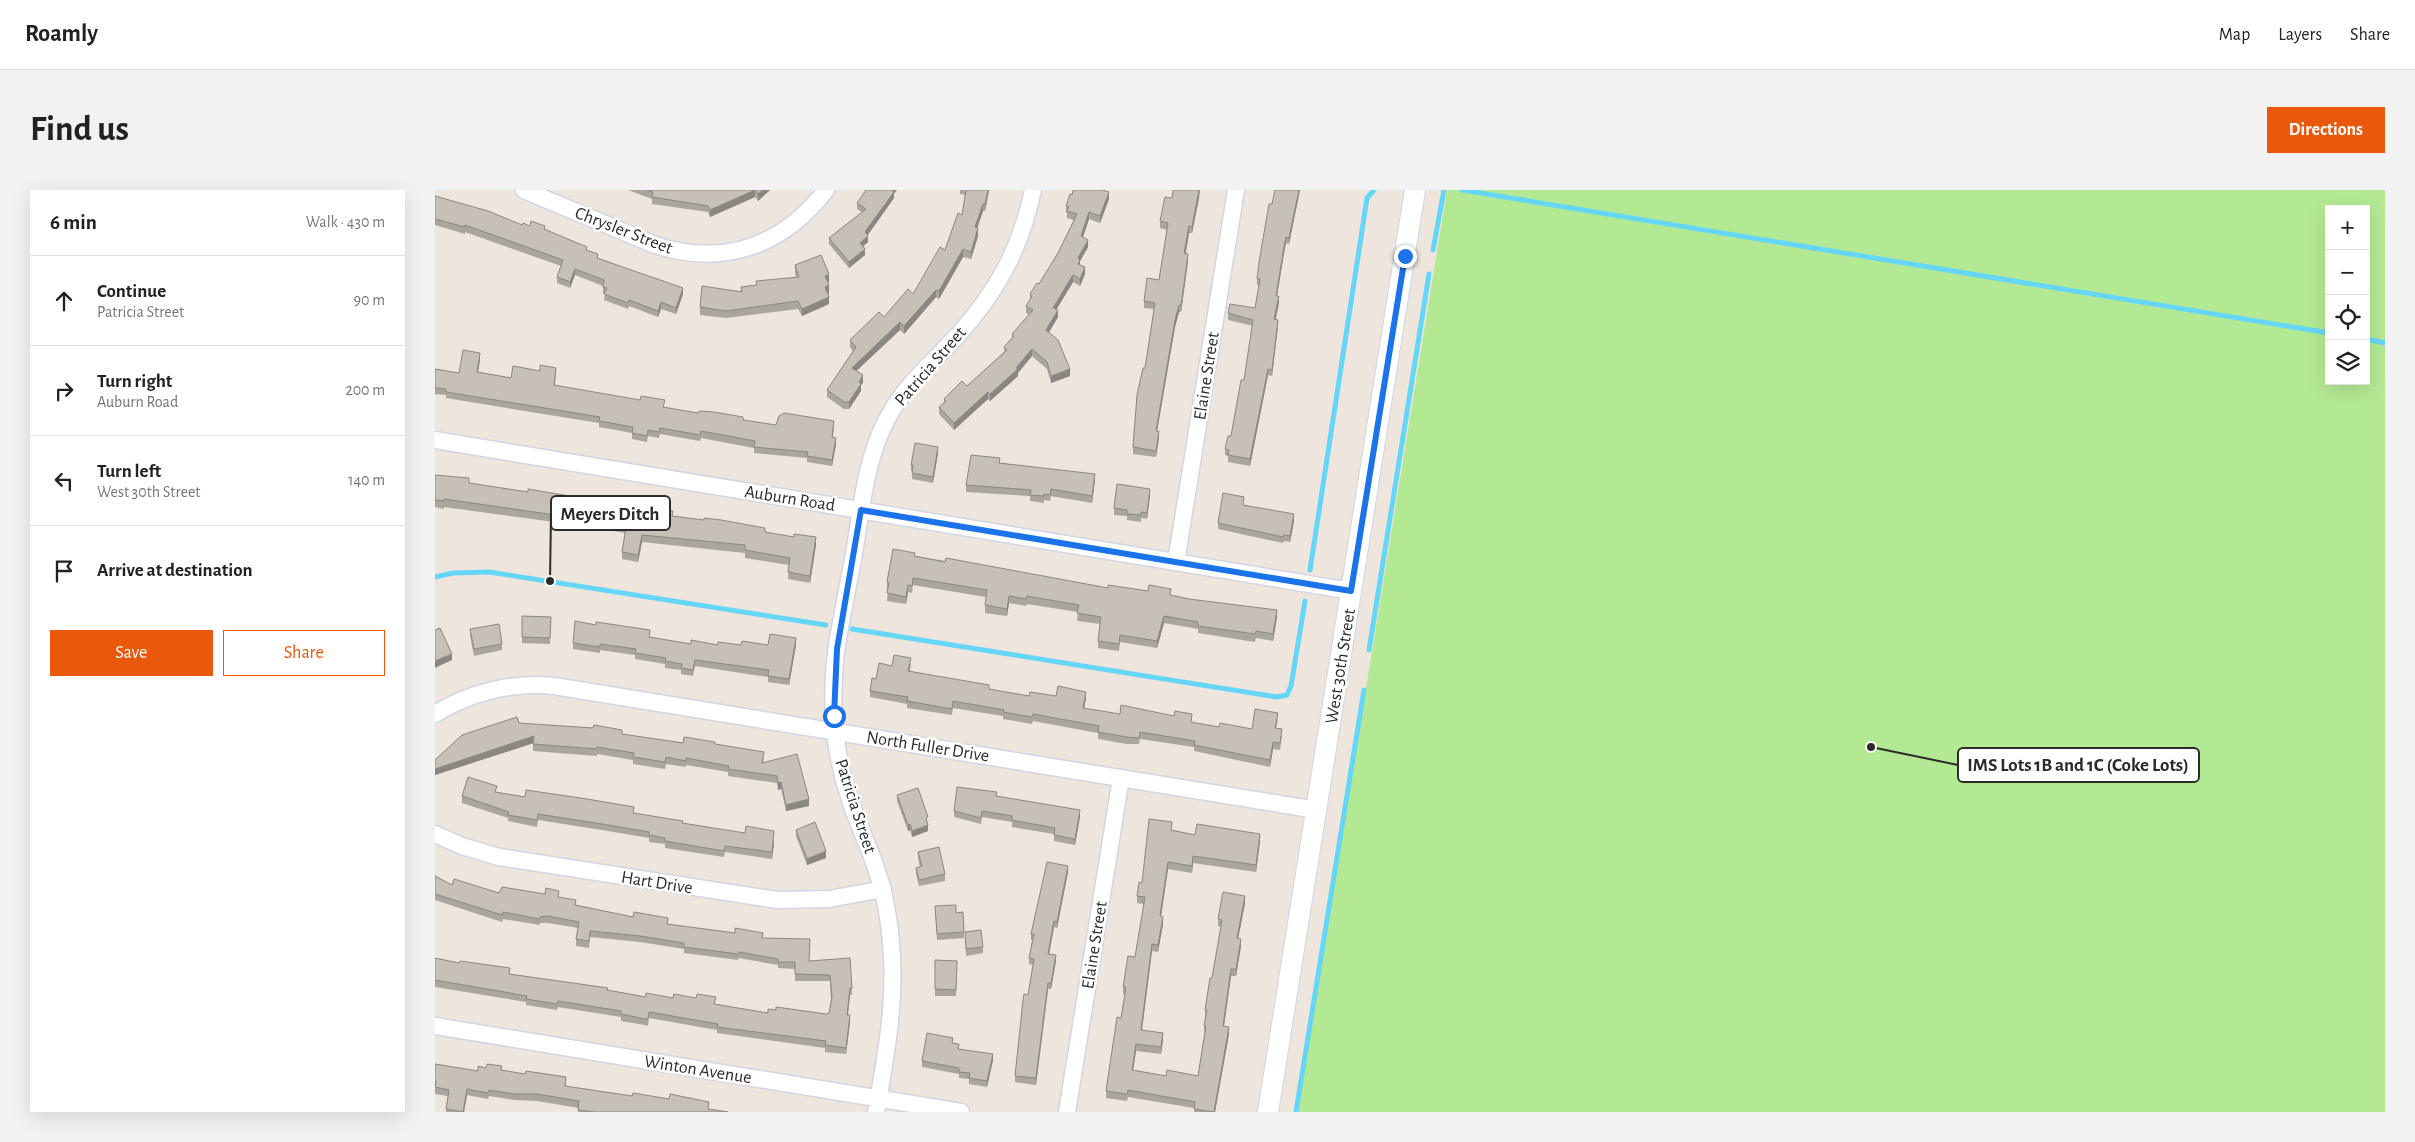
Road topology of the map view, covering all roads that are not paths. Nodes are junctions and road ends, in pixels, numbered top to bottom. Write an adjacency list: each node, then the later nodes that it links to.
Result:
1 (524, 190): 2 (street, Chrysler Street)
2 (826, 190)
3 (1033, 190): 7 (street, Patricia Street)
4 (1236, 190): 8 (street, Elaine Street)
5 (1415, 191): 9 (street, West 30th Street)
6 (435, 440): 7 (street, Auburn Road)
7 (861, 510): 8 (street, Auburn Road); 11 (street, Patricia Street)
8 (1176, 562): 9 (street, Auburn Road)
9 (1351, 591): 13 (street, West 30th Street)
10 (435, 714): 11 (street, North Fuller Drive)
11 (835, 730): 12 (street, North Fuller Drive); 15 (street, Patricia Street)
12 (1121, 778): 13 (street, North Fuller Drive); 19 (street, Elaine Street)
13 (1317, 810): 20 (street, West 30th Street)
14 (435, 834): 15 (street, Hart Drive)
15 (883, 889): 17 (street, Patricia Street)
16 (435, 1026): 17 (street, Winton Avenue)
17 (877, 1105): 18 (street, Winton Avenue)
18 (961, 1112)
19 (1067, 1112)
20 (1268, 1112)

